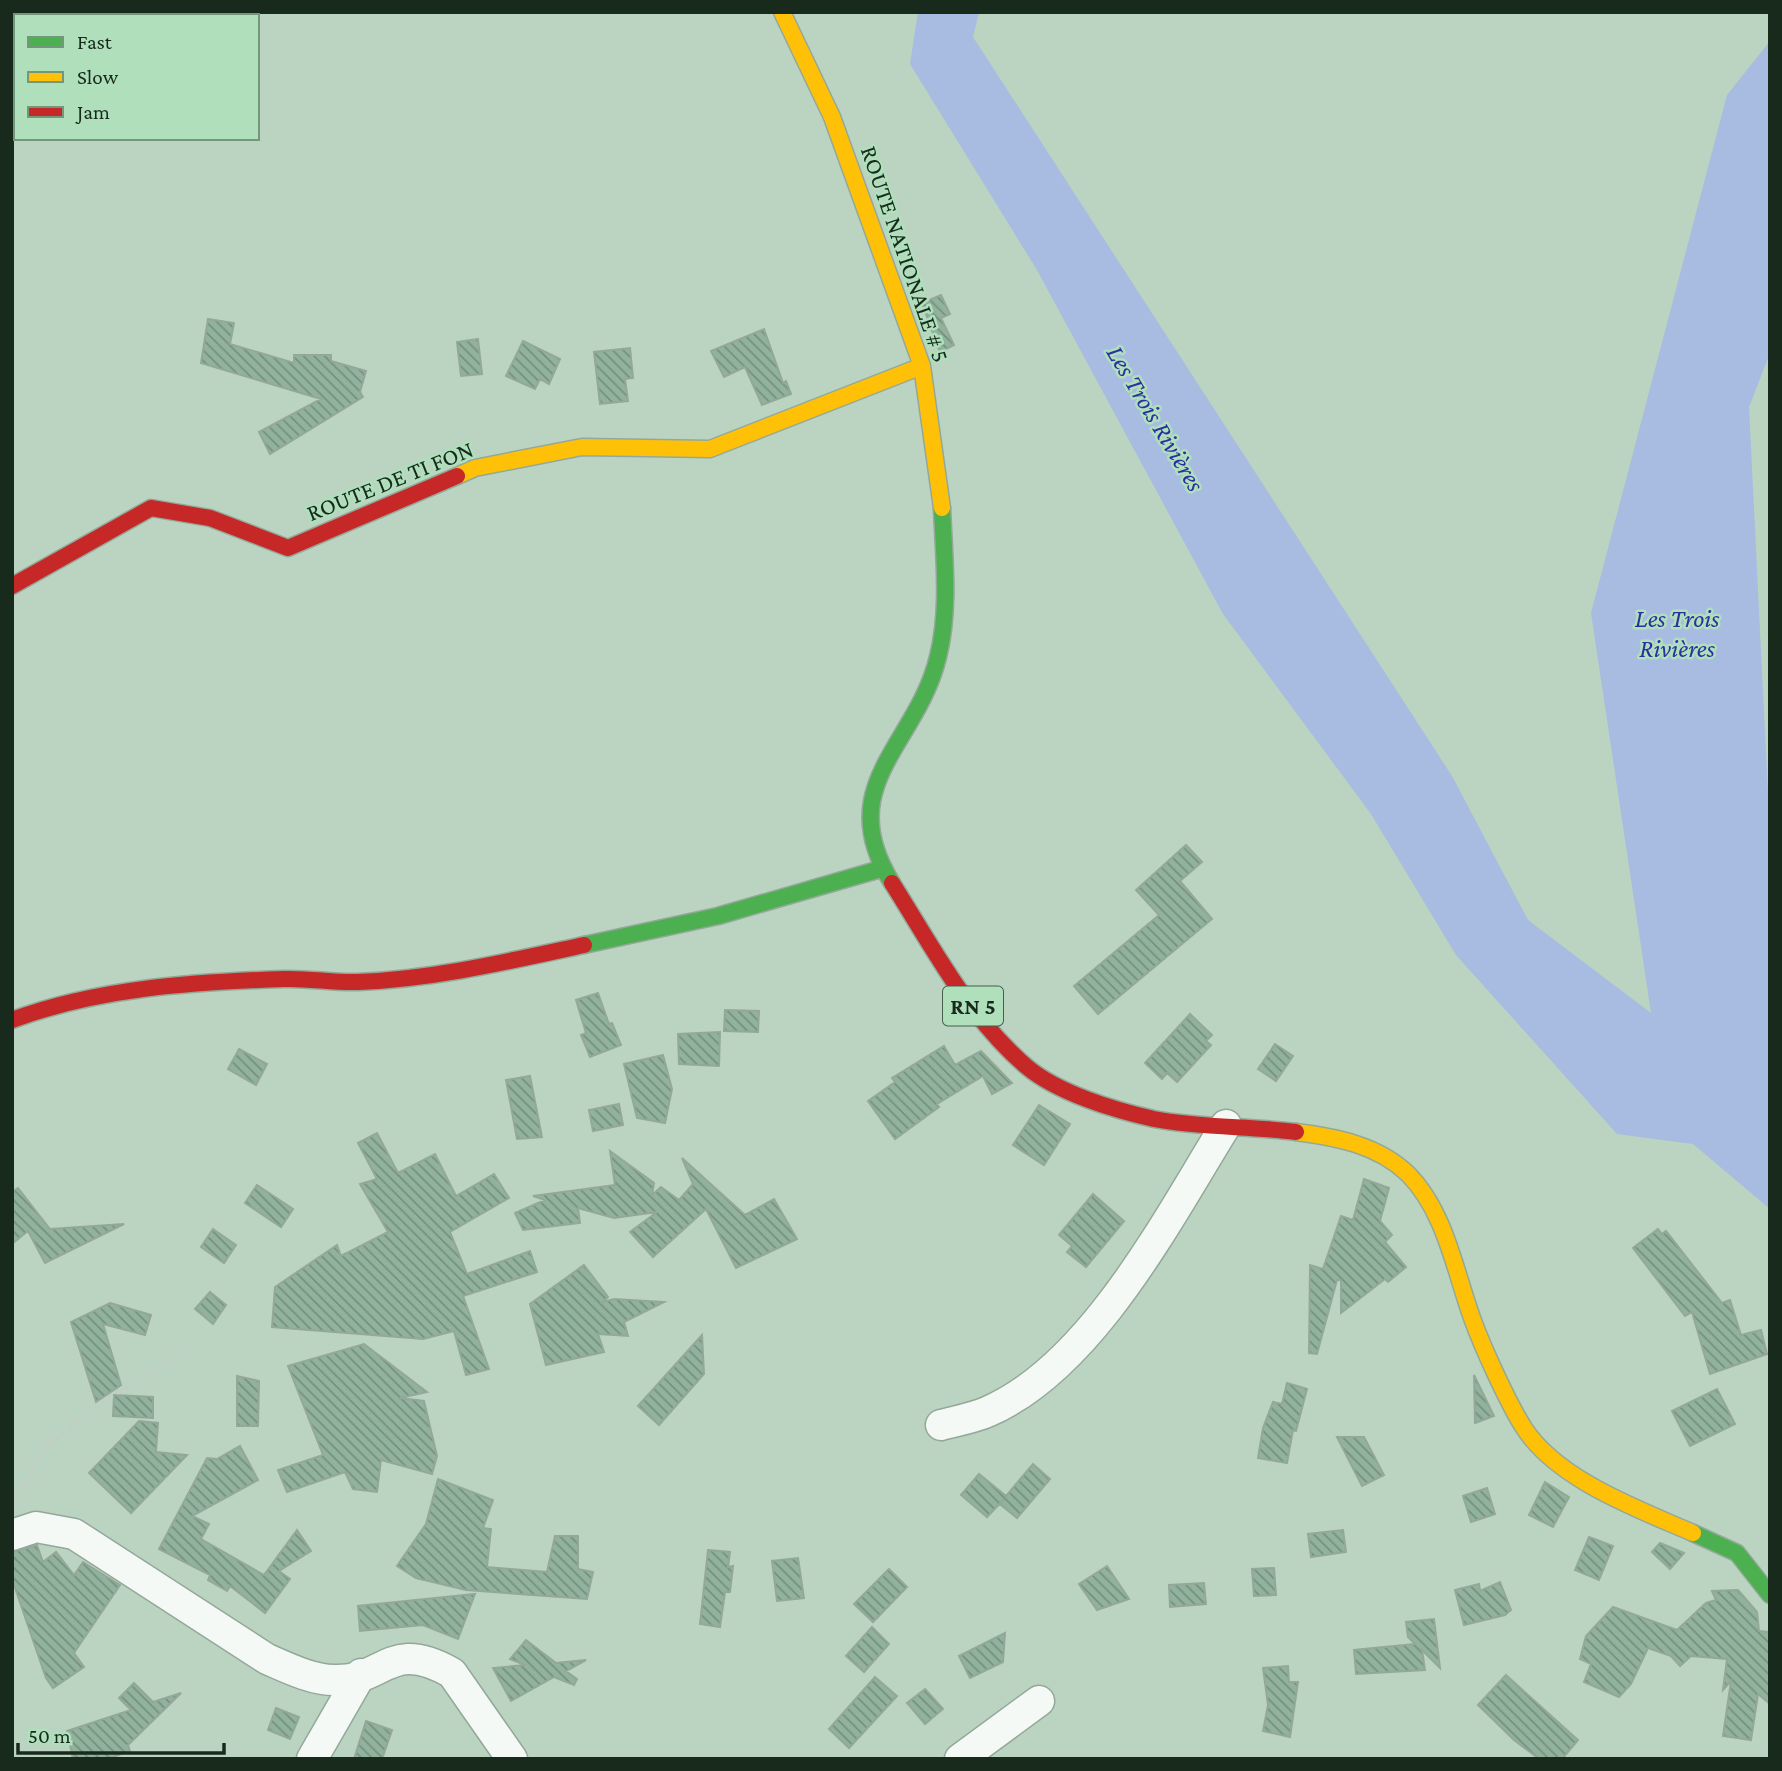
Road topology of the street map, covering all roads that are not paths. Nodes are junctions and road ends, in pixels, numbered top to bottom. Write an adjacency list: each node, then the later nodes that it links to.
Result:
1 (782, 12): 2 (main road, ROUTE NATIONALE # 5 / RN 5)
2 (922, 366): 3 (main road, ROUTE DE TI FON); 4 (main road, ROUTE NATIONALE # 5 / RN 5)
3 (12, 586)
4 (884, 868): 5 (main road); 6 (main road, ROUTE NATIONALE # 5 / RN 5)
5 (12, 1020)
6 (1226, 1125): 7 (street); 9 (main road, ROUTE NATIONALE # 5 / RN 5)
7 (941, 1425)
8 (12, 1535): 10 (street)
9 (1770, 1595)
10 (361, 1674): 12 (street); 13 (street)
11 (1039, 1701): 14 (street)
12 (312, 1759)
13 (512, 1759)
14 (960, 1759)

